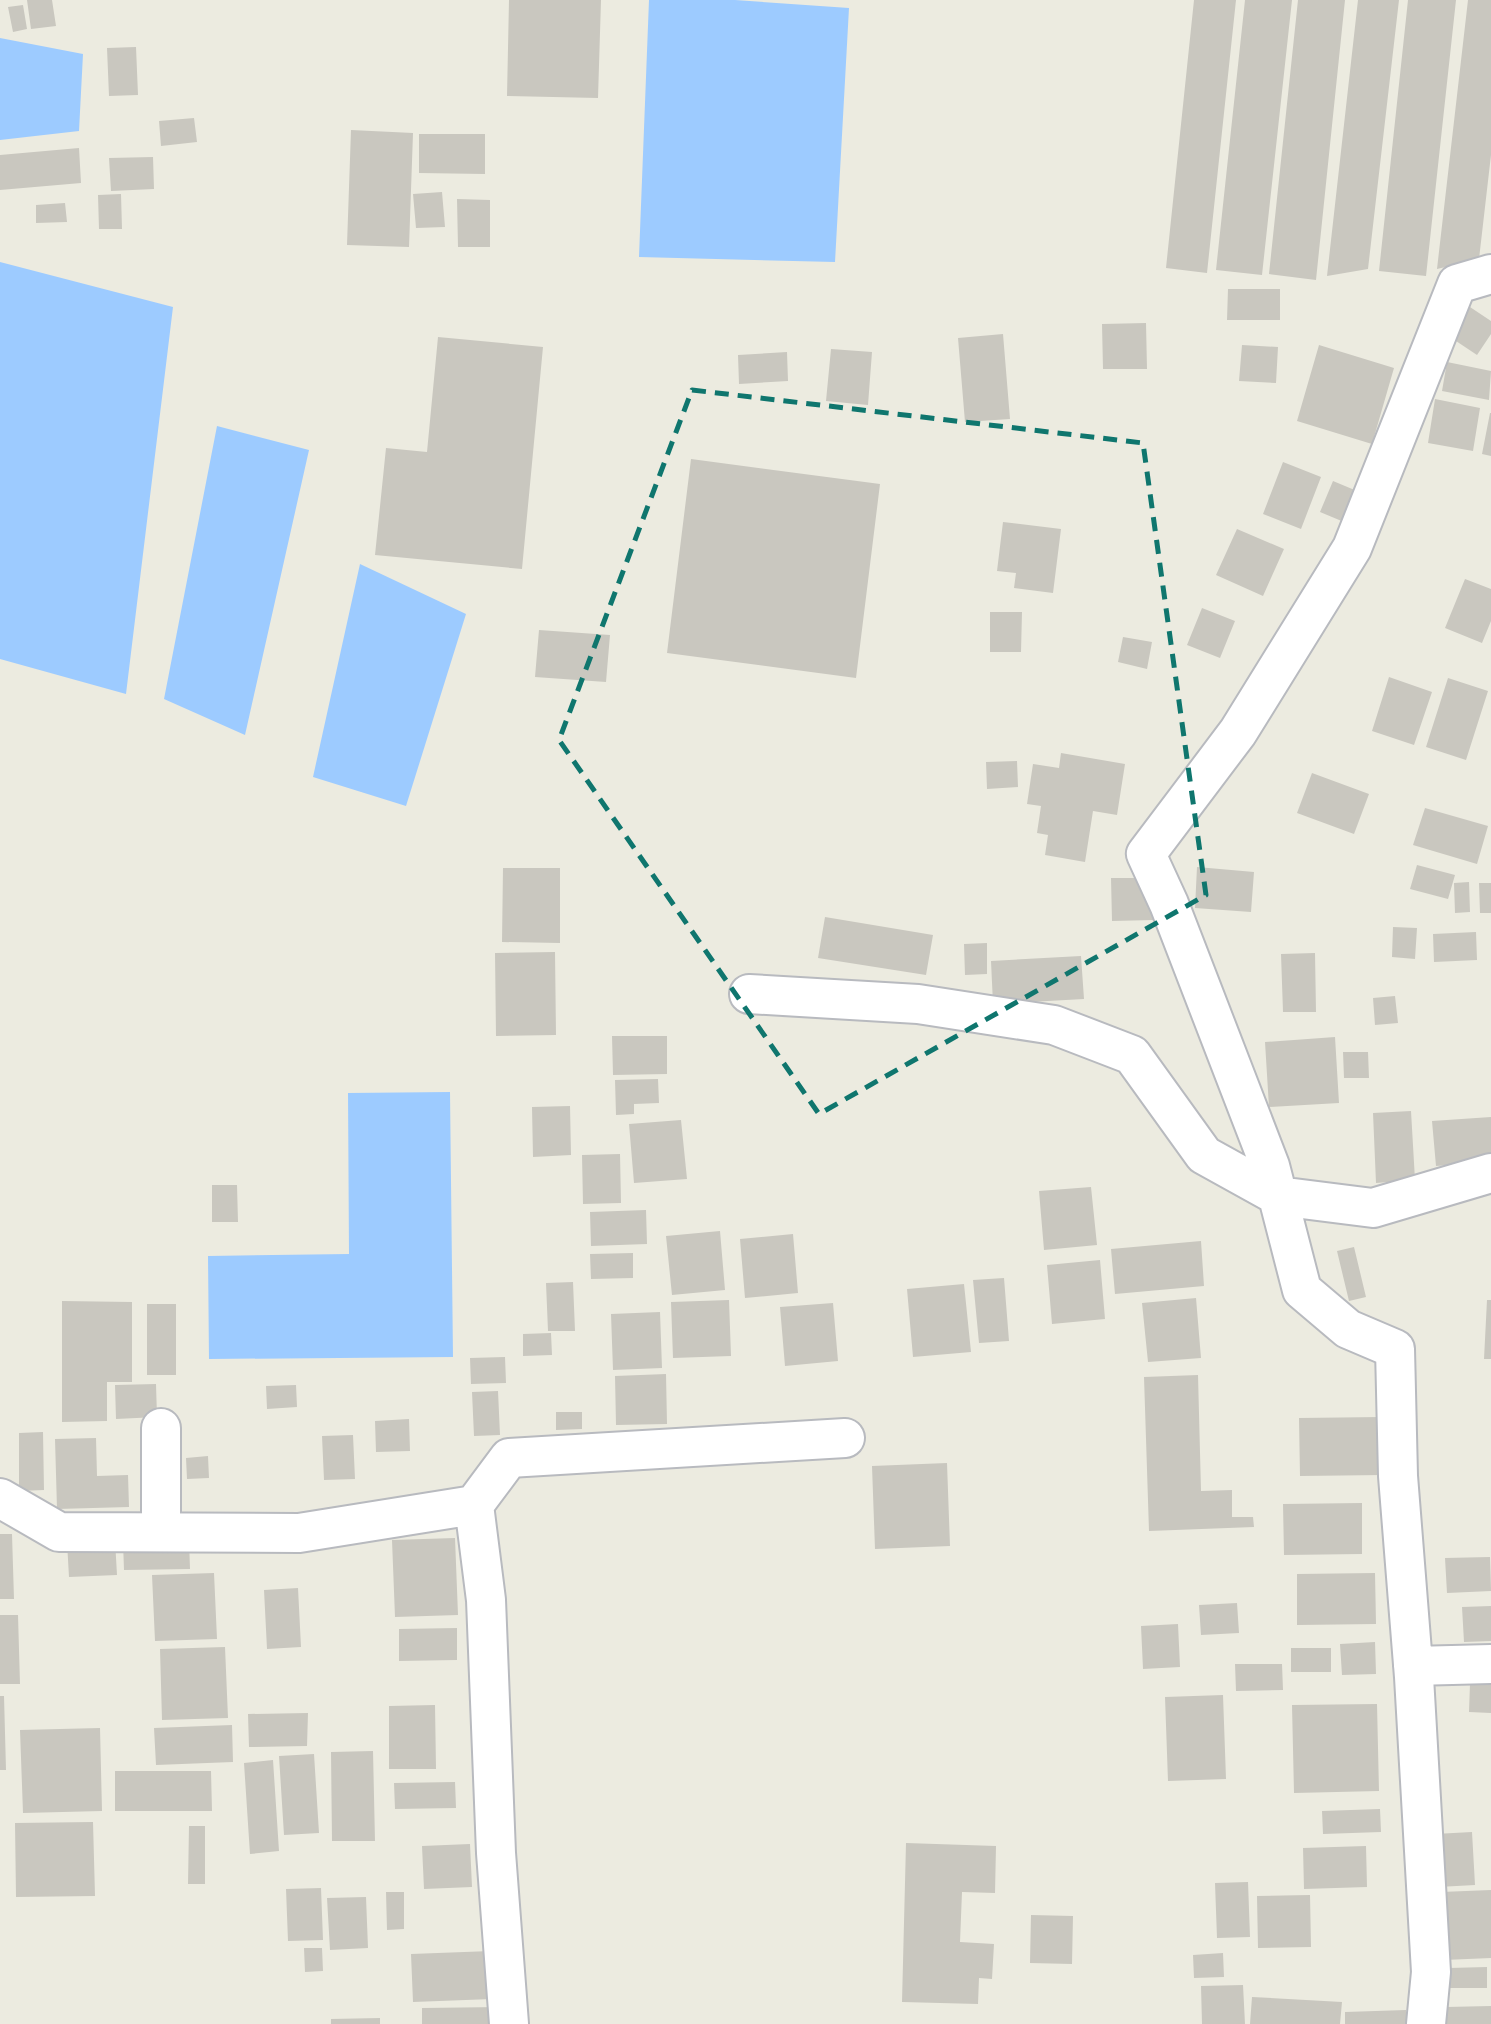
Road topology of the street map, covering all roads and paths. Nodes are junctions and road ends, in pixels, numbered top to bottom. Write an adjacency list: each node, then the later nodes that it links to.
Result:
1 (1491, 274): 4 (street)
2 (749, 994): 4 (street)
3 (1491, 1173): 4 (street)
4 (1278, 1196): 11 (street)
5 (161, 1428): 9 (street)
6 (845, 1438): 8 (street)
7 (0, 1498): 9 (street)
8 (474, 1505): 9 (street); 12 (street)
9 (161, 1532)
10 (1491, 1664): 11 (street)
11 (1413, 1666): 13 (street)
12 (509, 2024)
13 (1426, 2024)

